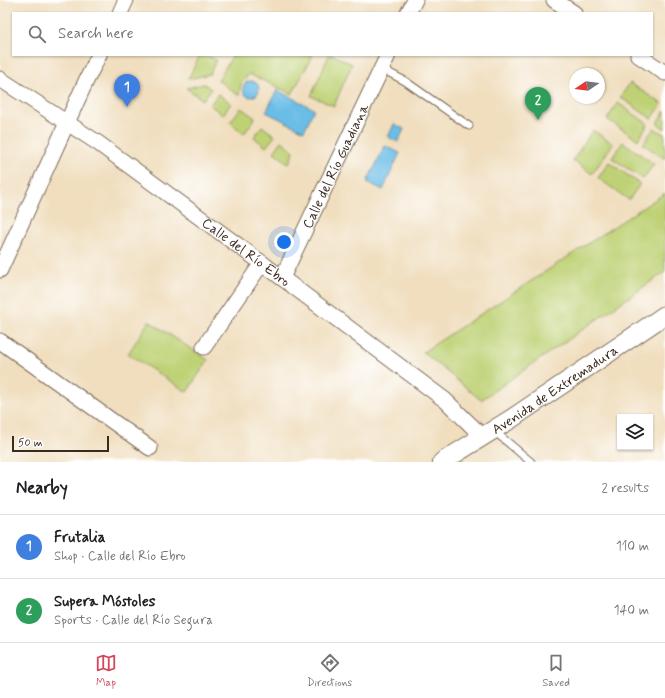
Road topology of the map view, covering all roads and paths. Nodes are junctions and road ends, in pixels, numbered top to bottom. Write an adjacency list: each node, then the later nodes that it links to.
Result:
1 (126, 0): 4 (street)
2 (415, 0): 5 (street)
3 (554, 0): 6 (street)
4 (120, 12)
5 (409, 12)
6 (572, 12)
7 (99, 56): 13 (street)
8 (388, 56): 10 (street, Calle del Río Guadiana)
9 (640, 56): 11 (street)
10 (382, 69): 14 (lane); 17 (street, Calle del Río Guadiana)
11 (665, 72)
12 (0, 78): 13 (street, Calle del Río Ebro)
13 (67, 122): 15 (street, Calle del Río Ebro); 16 (street)
14 (469, 126)
15 (262, 263): 17 (street, Calle del Río Ebro); 20 (street)
16 (0, 268)
17 (282, 278): 21 (street, Calle del Río Ebro)
18 (665, 315): 21 (street, Avenida de Extremadura)
19 (0, 341): 22 (street)
20 (204, 347)
21 (488, 433): 23 (street, Avenida de Extremadura); 24 (lane)
22 (150, 448)
23 (442, 462)
24 (531, 462)

